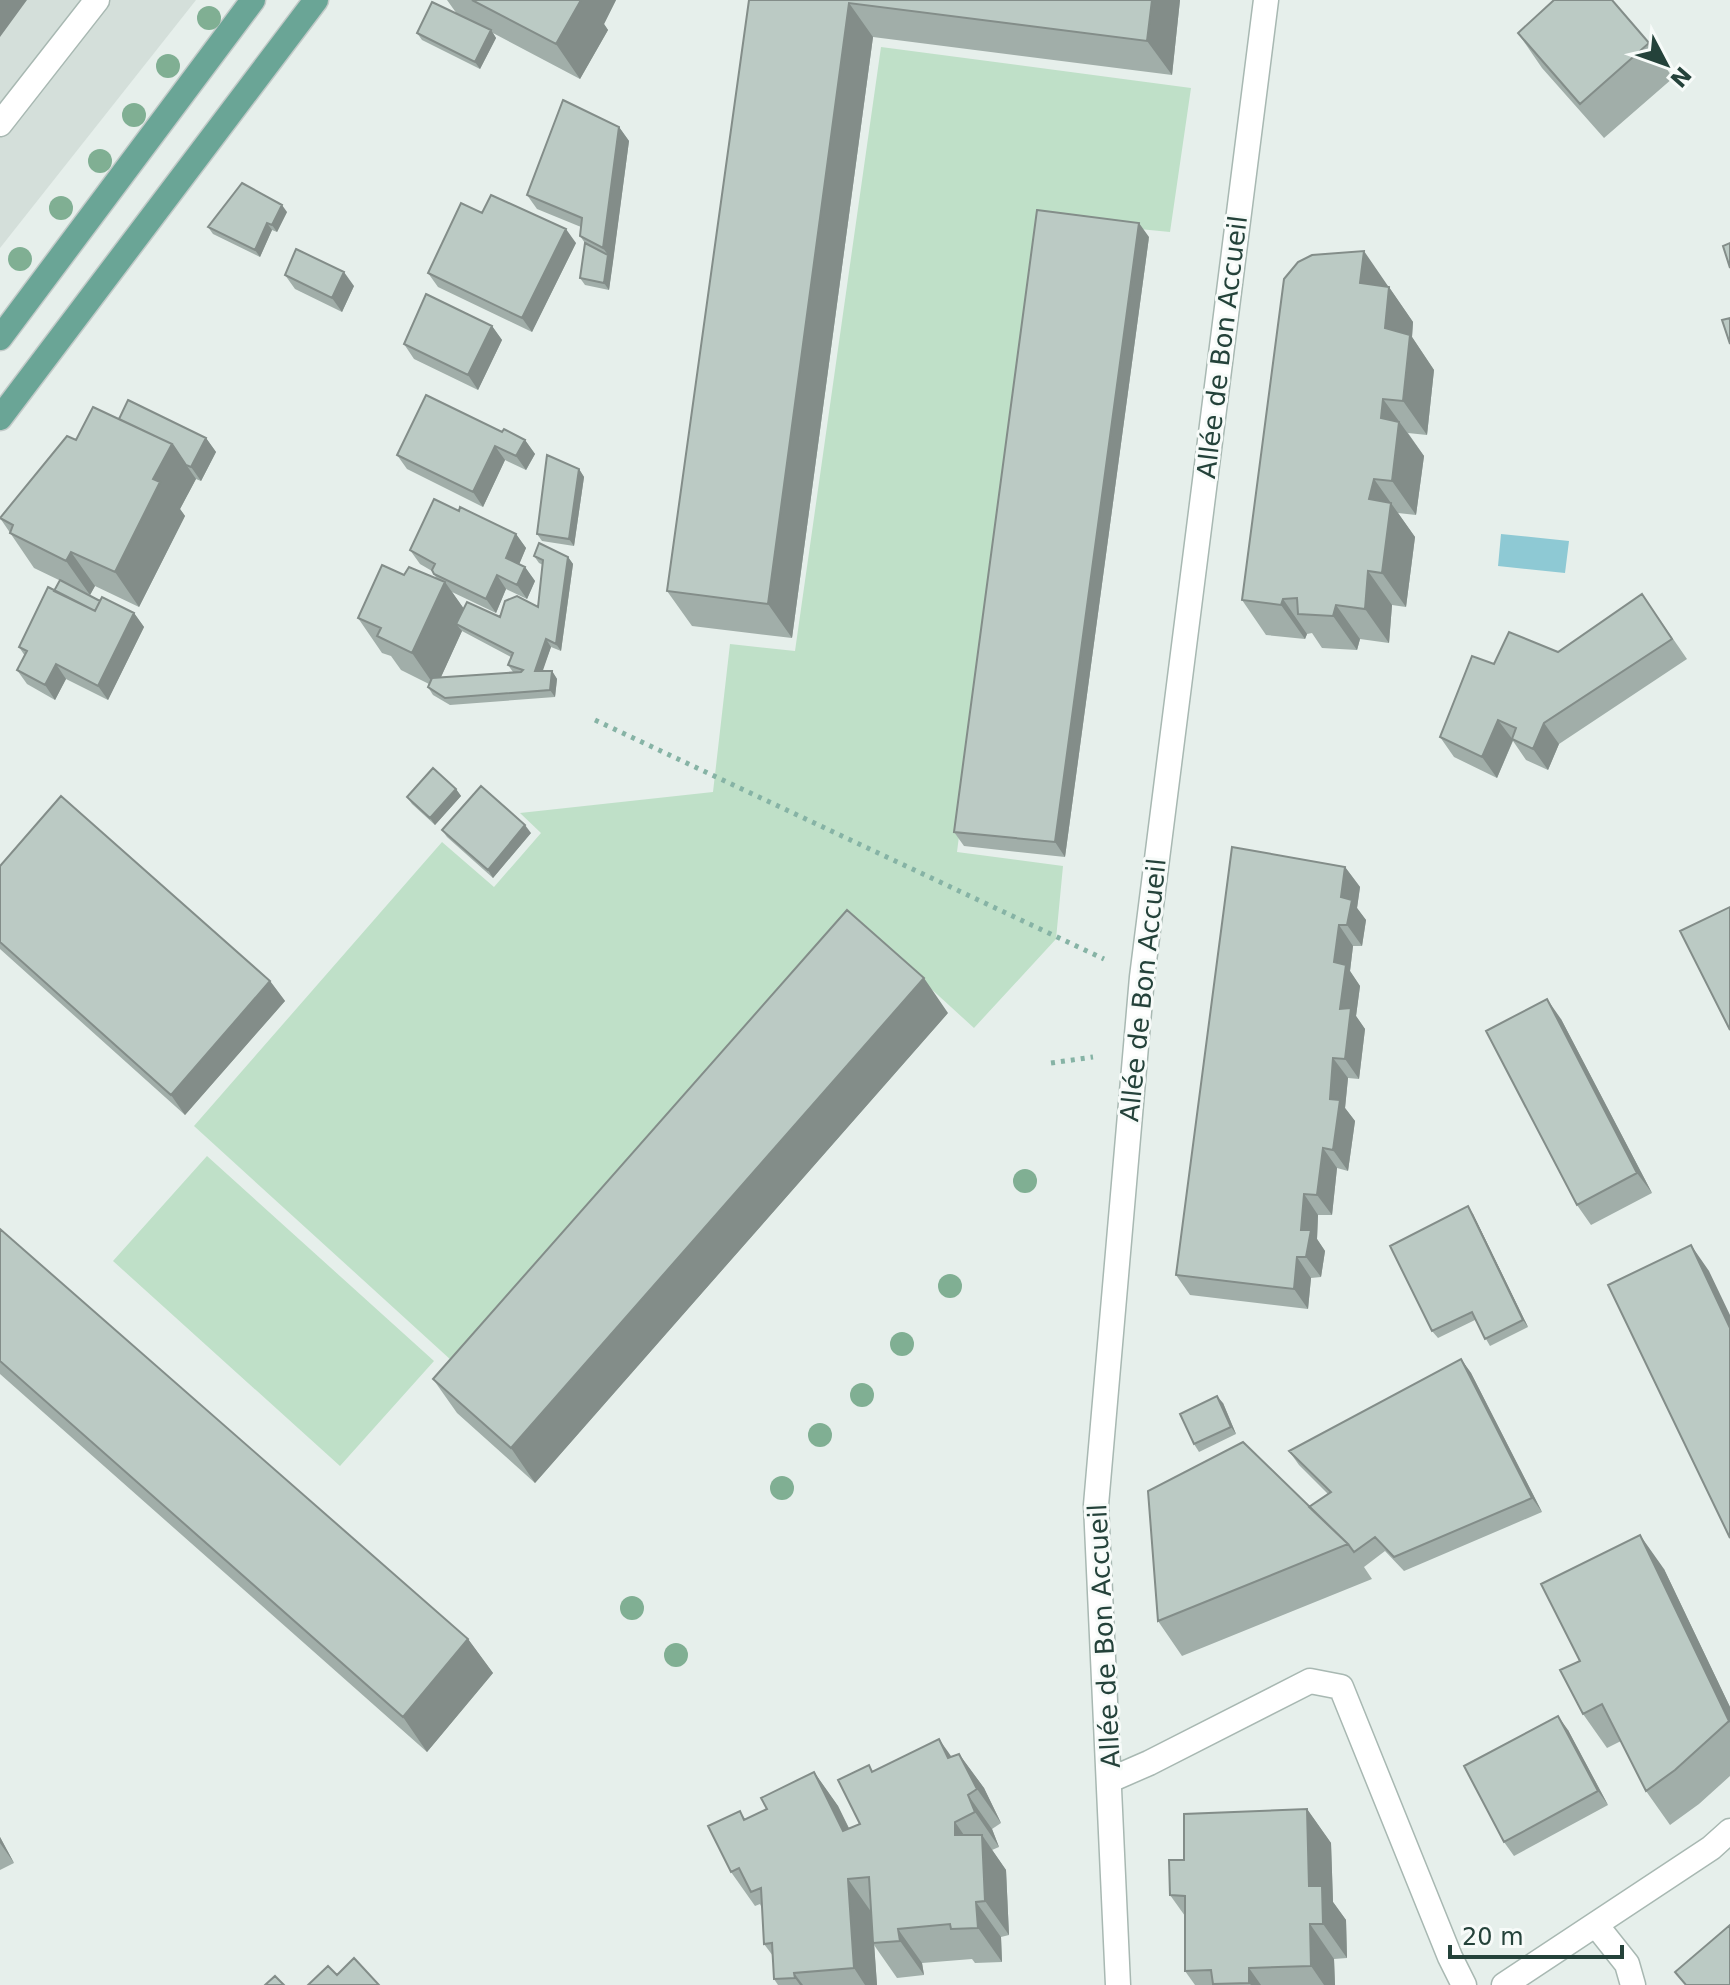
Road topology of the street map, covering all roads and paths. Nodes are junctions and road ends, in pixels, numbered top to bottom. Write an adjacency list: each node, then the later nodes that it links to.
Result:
1 (97, 0): 5 (street)
2 (253, 0): 6 (main road)
3 (316, 0): 7 (main road)
4 (1266, 0): 9 (street, Allée de Bon Accueil)
5 (0, 124)
6 (0, 338)
7 (0, 418)
8 (595, 720): 9 (path)
9 (1142, 977): 12 (street, Allée de Bon Accueil)
10 (1090, 1057): 11 (path)
11 (1051, 1063)
12 (1110, 1780): 15 (street, Allée de Bon Accueil); 16 (street)
13 (1730, 1831): 14 (street)
14 (1596, 1925): 17 (street); 18 (street)
15 (1118, 1985)
16 (1464, 1985)
17 (1504, 1985)
18 (1633, 1985)

